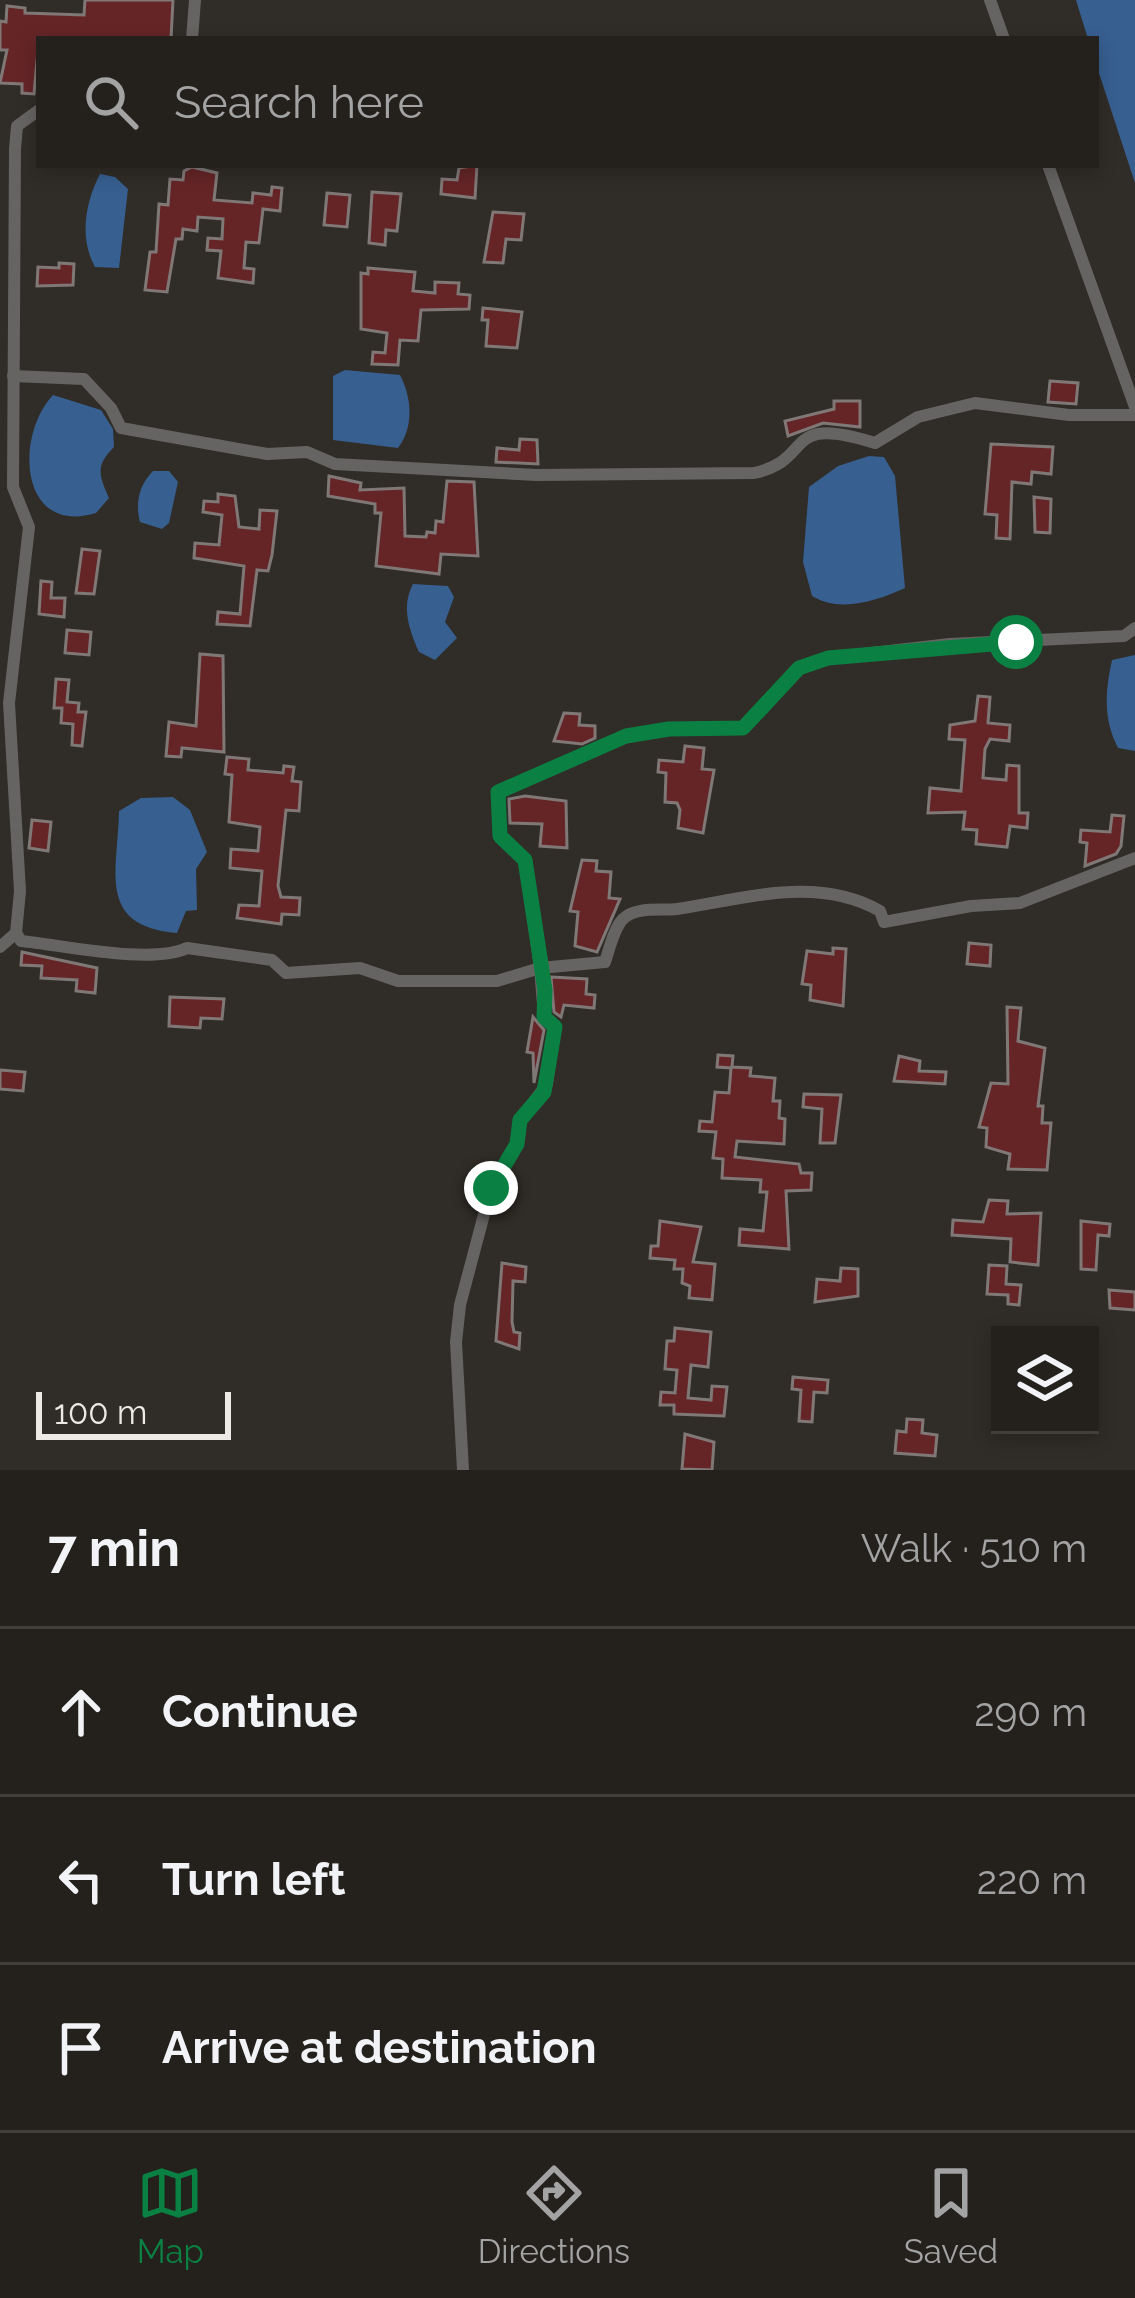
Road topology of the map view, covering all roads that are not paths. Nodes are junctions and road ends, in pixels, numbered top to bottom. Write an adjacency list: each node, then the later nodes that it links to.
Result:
1 (195, 0): 3 (street)
2 (990, 0): 4 (street)
3 (192, 36)
4 (1003, 36)
5 (36, 112): 6 (street)
6 (17, 126): 7 (street); 9 (street)
7 (0, 129)
8 (1049, 168): 10 (street)
9 (13, 376): 10 (street); 13 (street)
10 (1135, 411)
11 (1135, 628): 15 (street)
12 (1135, 859): 15 (street)
13 (16, 933): 14 (street); 15 (street)
14 (0, 947)
15 (540, 968): 16 (street)
16 (464, 1470)

